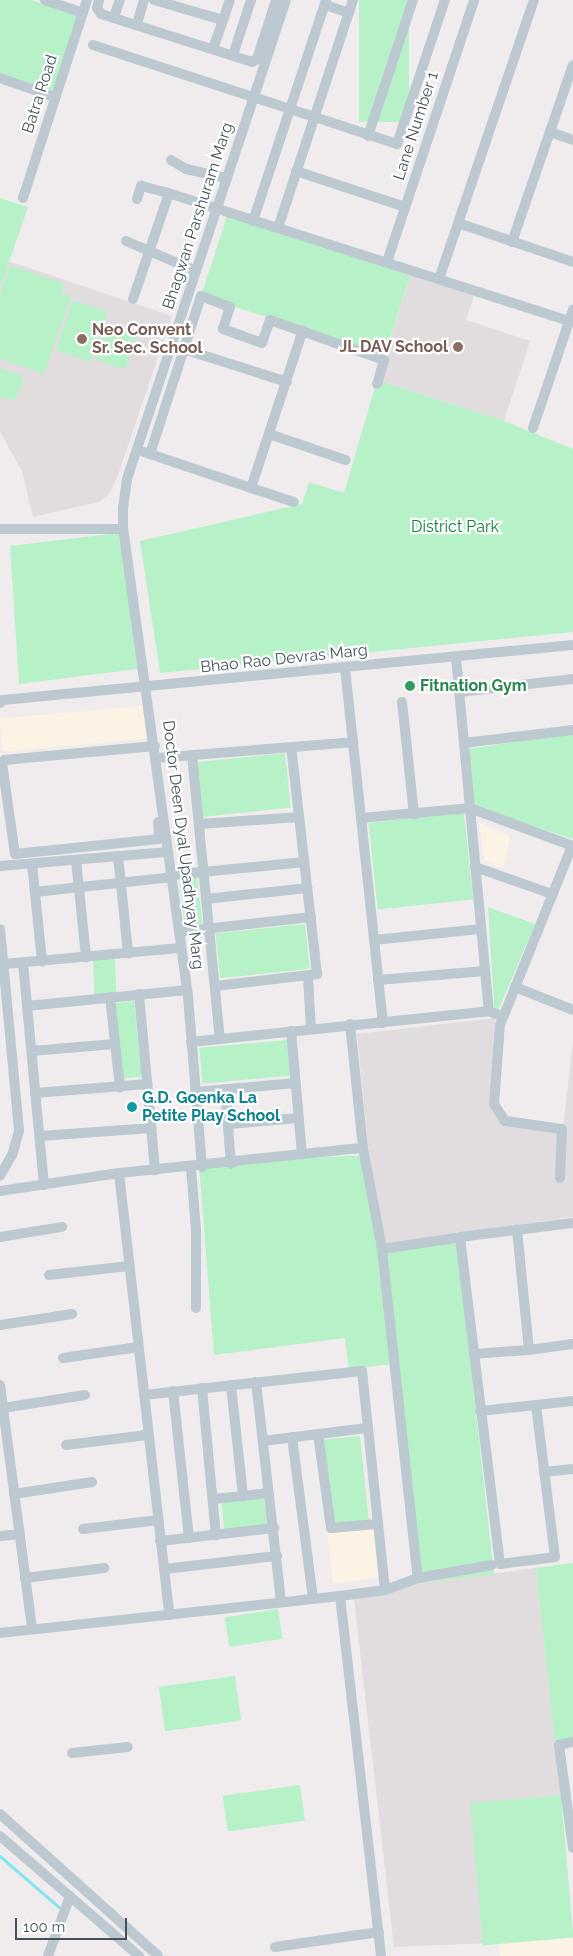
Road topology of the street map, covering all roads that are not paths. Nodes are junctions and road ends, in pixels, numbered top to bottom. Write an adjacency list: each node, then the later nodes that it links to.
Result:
1 (45, 0): 16 (street)
2 (87, 0): 16 (street, Batra Road)
3 (99, 0): 18 (street)
4 (120, 0): 18 (street)
5 (144, 0): 20 (street)
6 (154, 0): 19 (street)
7 (230, 0): 19 (street)
8 (251, 0): 23 (street)
9 (353, 0): 17 (street)
10 (413, 0): 31 (street)
11 (445, 0): 31 (street)
12 (474, 0): 39 (street, Lane Number 1)
13 (534, 0): 42 (street)
14 (281, 1): 23 (street); 27 (street, Bhagwan Parshuram Marg)
15 (325, 2): 17 (street); 28 (street)
16 (83, 13): 26 (street, Batra Road)
17 (349, 13): 29 (street)
18 (114, 17): 20 (street)
19 (223, 20): 22 (street)
20 (137, 24): 22 (street)
21 (93, 45): 27 (street)
22 (213, 49): 23 (street)
23 (233, 55)
24 (573, 65): 30 (street)
25 (1, 81): 26 (street)
26 (55, 97): 36 (street, Batra Road)
27 (253, 98): 28 (street); 35 (street, Bhagwan Parshuram Marg)
28 (290, 110): 29 (street); 41 (street)
29 (314, 118): 31 (street); 34 (street)
30 (550, 132): 32 (street); 45 (street)
31 (368, 136)
32 (573, 140)
33 (171, 160): 35 (street)
34 (296, 171): 39 (street); 43 (street)
35 (227, 178): 40 (street, Bhagwan Parshuram Marg)
36 (22, 198)
37 (137, 199): 40 (street)
38 (167, 199): 46 (street)
39 (405, 206): 47 (street, Lane Number 1)
40 (216, 210): 41 (street); 49 (street, Bhagwan Parshuram Marg)
41 (253, 221): 43 (street)
42 (458, 223): 45 (street); 50 (street)
43 (278, 228): 47 (street)
44 (126, 241): 46 (street)
45 (512, 242): 48 (street)
46 (150, 252): 49 (street); 53 (street)
47 (387, 262): 50 (street)
48 (573, 262)
49 (196, 271): 51 (street, Bhagwan Parshuram Marg)
50 (439, 279): 55 (street)
51 (189, 292): 52 (street); 57 (street, Bhagwan Parshuram Marg)
52 (201, 296): 56 (street); 58 (street)
53 (134, 299)
54 (573, 310): 55 (street)
55 (570, 321): 61 (street)
56 (303, 330): 59 (street); 60 (street)
57 (172, 345): 58 (street); 63 (street, Bhagwan Parshuram Marg)
58 (185, 350): 59 (street); 64 (street)
59 (287, 382): 62 (street)
60 (377, 384)
61 (533, 428)
62 (269, 434): 65 (street); 66 (street)
63 (137, 450): 64 (street); 69 (street, Bhagwan Parshuram Marg)
64 (150, 454): 66 (street)
65 (346, 460)
66 (252, 488): 67 (street)
67 (294, 502)
68 (0, 529): 69 (street)
69 (123, 529): 74 (street, Doctor Deen Dyal Upadhyay Marg)
70 (573, 645): 71 (street, Bhao Rao Devras Marg)
71 (456, 657): 72 (street, Bhao Rao Devras Marg); 75 (street)
72 (345, 668): 74 (street, Bhao Rao Devras Marg); 79 (street)
73 (573, 679): 75 (street)
74 (147, 688): 77 (street, Bhao Rao Devras Marg); 81 (street, Doctor Deen Dyal Upadhyay Marg)
75 (459, 692): 80 (street)
76 (402, 702): 86 (street)
77 (0, 703)
78 (573, 730): 80 (street)
79 (353, 742): 82 (street); 88 (street)
80 (464, 743): 85 (street)
81 (152, 746): 81 (street); 84 (street, Doctor Deen Dyal Upadhyay Marg)
82 (291, 747): 83 (street); 87 (street)
83 (192, 755): 84 (street); 89 (street)
84 (156, 758): 91 (street, Doctor Deen Dyal Upadhyay Marg)
85 (470, 808): 86 (street); 90 (street); 97 (street)
86 (414, 814): 88 (street)
87 (299, 817): 89 (street); 94 (street)
88 (361, 818): 111 (street)
89 (199, 824): 98 (street)
90 (573, 846): 104 (street)
91 (168, 852): 92 (street); 99 (street, Doctor Deen Dyal Upadhyay Marg)
92 (118, 856): 93 (street); 100 (street)
93 (76, 860): 95 (street); 101 (street)
94 (304, 862): 98 (street); 102 (street)
95 (32, 864): 96 (street); 103 (street)
96 (0, 866)
97 (475, 867): 104 (street); 109 (street)
98 (203, 872): 99 (street); 105 (street)
99 (172, 876): 100 (street); 110 (street, Doctor Deen Dyal Upadhyay Marg)
100 (120, 883): 101 (street); 113 (street)
101 (79, 887): 103 (street); 114 (street)
102 (307, 888): 105 (street); 106 (street)
103 (35, 892): 115 (street)
104 (552, 894): 122 (street)
105 (206, 899): 108 (street)
106 (311, 917): 108 (street); 119 (street)
107 (0, 929): 117 (street)
108 (209, 929): 110 (street); 121 (street)
109 (481, 929): 111 (street); 118 (street)
110 (179, 932): 112 (street, Doctor Deen Dyal Upadhyay Marg)
111 (374, 940): 120 (street)
112 (181, 948): 113 (street); 123 (street, Doctor Deen Dyal Upadhyay Marg)
113 (128, 953): 114 (street)
114 (86, 957): 115 (street)
115 (42, 961): 116 (street)
116 (23, 963): 117 (street); 126 (street)
117 (4, 964): 154 (street)
118 (485, 971): 120 (street); 128 (street)
119 (308, 977): 121 (street); 132 (street)
120 (378, 980): 130 (street)
121 (214, 986): 134 (street)
122 (515, 987): 127 (street); 129 (street)
123 (187, 990): 124 (street); 135 (street, Doctor Deen Dyal Upadhyay Marg)
124 (139, 994): 125 (street); 139 (street)
125 (110, 997): 126 (street); 136 (street)
126 (27, 1006): 137 (street)
127 (573, 1010)
128 (489, 1011): 129 (street); 130 (street)
129 (503, 1017): 155 (street)
130 (383, 1023): 131 (street)
131 (350, 1024): 132 (street); 148 (street)
132 (311, 1029): 133 (street)
133 (291, 1031): 134 (street); 138 (street)
134 (220, 1039): 135 (street)
135 (192, 1042): 142 (street, Doctor Deen Dyal Upadhyay Marg)
136 (115, 1044): 137 (street); 140 (street)
137 (32, 1051): 143 (street)
138 (296, 1082): 141 (street); 144 (street)
139 (148, 1084): 140 (street); 146 (street)
140 (120, 1087): 143 (street)
141 (225, 1089): 142 (street); 145 (street)
142 (196, 1092): 151 (street, Doctor Deen Dyal Upadhyay Marg)
143 (36, 1093): 147 (street)
144 (299, 1118): 145 (street); 149 (street)
145 (228, 1124): 150 (street)
146 (152, 1128): 147 (street); 152 (street)
147 (40, 1136): 156 (street)
148 (363, 1148): 149 (street); 163 (street)
149 (302, 1155): 150 (street)
150 (230, 1164): 151 (street)
151 (196, 1167): 152 (street); 166 (street, Doctor Deen Dyal Upadhyay Marg)
152 (156, 1170): 153 (street)
153 (118, 1173): 156 (street); 164 (street)
154 (0, 1176)
155 (560, 1178)
156 (44, 1185): 157 (street)
157 (0, 1191)
158 (573, 1223): 160 (street)
159 (62, 1227): 161 (street)
160 (516, 1230): 171 (street); 172 (street)
161 (0, 1236)
162 (455, 1238): 163 (street)
163 (382, 1250): 213 (street)
164 (128, 1266): 165 (street); 170 (street)
165 (49, 1275)
166 (196, 1308)
167 (72, 1314): 168 (street)
168 (0, 1325)
169 (573, 1344): 171 (street)
170 (138, 1347): 173 (street); 180 (street)
171 (529, 1350): 172 (street)
172 (474, 1354): 184 (street)
173 (63, 1358)
174 (256, 1382): 176 (street); 185 (street); 189 (street)
175 (0, 1385): 183 (street)
176 (230, 1385): 177 (street); 197 (street)
177 (202, 1388): 178 (street); 198 (street)
178 (173, 1391): 180 (street); 206 (street)
179 (85, 1395): 183 (street)
180 (144, 1395): 187 (street)
181 (573, 1401): 182 (street)
182 (536, 1405): 184 (street); 193 (street)
183 (3, 1408): 191 (street)
184 (480, 1411): 193 (street)
185 (367, 1428): 186 (street); 200 (street)
186 (318, 1434): 188 (street); 200 (street)
187 (147, 1435): 190 (street); 199 (street)
188 (292, 1437): 189 (street); 216 (street)
189 (263, 1440): 195 (street)
190 (66, 1445)
191 (4, 1450): 196 (street)
192 (573, 1469): 193 (street)
193 (544, 1472)
194 (92, 1482): 196 (street)
195 (269, 1493): 197 (street); 201 (street)
196 (14, 1494): 203 (street)
197 (243, 1496): 198 (street)
198 (213, 1499): 204 (street)
199 (158, 1520): 202 (street); 207 (street)
200 (377, 1524): 214 (street)
201 (274, 1528): 204 (street); 208 (street)
202 (83, 1529)
203 (20, 1534): 205 (street); 212 (street)
204 (216, 1535): 206 (street)
205 (0, 1536)
206 (189, 1538): 207 (street)
207 (160, 1541): 211 (street)
208 (277, 1556): 211 (street); 217 (street)
209 (492, 1565): 213 (street)
210 (104, 1568): 212 (street)
211 (164, 1569): 218 (street)
212 (25, 1578): 219 (street)
213 (418, 1578): 214 (street)
214 (384, 1590): 215 (street)
215 (340, 1596): 216 (street); 229 (street)
216 (313, 1599): 217 (street)
217 (281, 1602): 218 (street)
218 (169, 1614): 219 (street)
219 (32, 1630): 220 (street)
220 (0, 1633)
221 (573, 1742): 225 (street)
222 (128, 1747): 223 (street)
223 (72, 1753)
224 (0, 1814): 233 (street)
225 (572, 1824): 227 (street)
226 (0, 1836): 228 (street)
227 (573, 1848)
228 (70, 1896): 231 (street); 232 (street)
229 (379, 1932): 230 (street); 234 (street)
230 (275, 1947)
231 (48, 1956)
232 (139, 1956)
233 (158, 1956)
234 (381, 1956)

